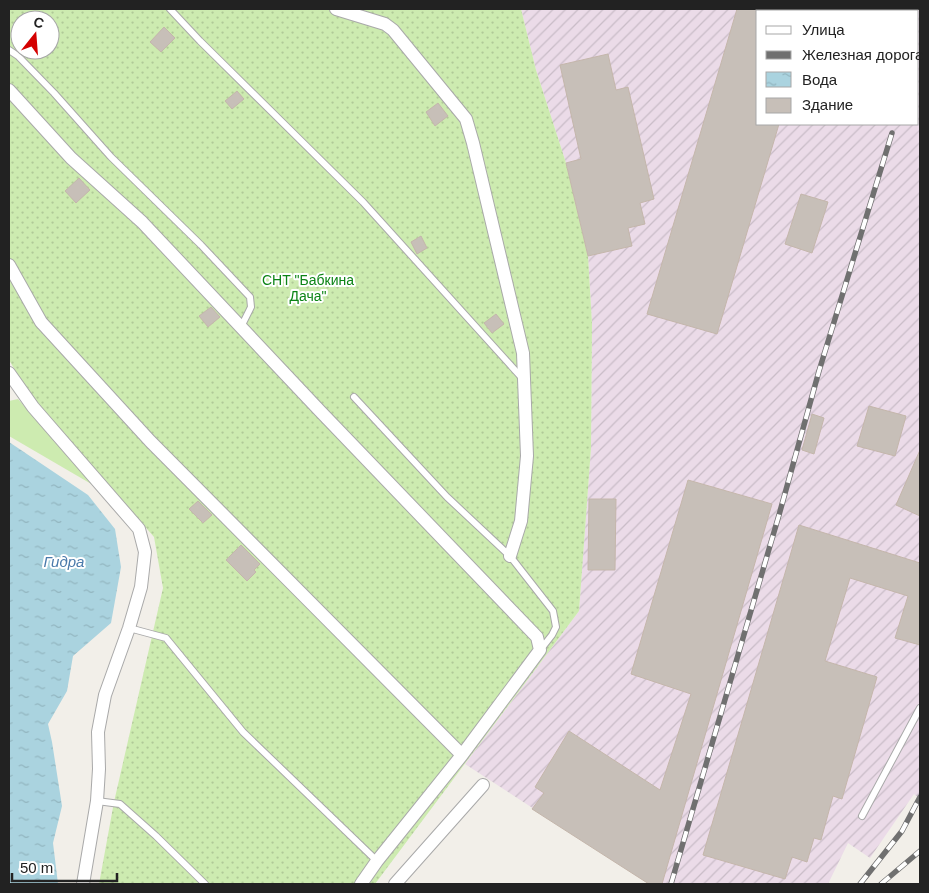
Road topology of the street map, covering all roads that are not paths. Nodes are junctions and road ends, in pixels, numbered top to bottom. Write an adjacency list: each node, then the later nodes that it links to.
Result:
1 (170, 9): 8 (lane)
2 (336, 9): 8 (street)
3 (9, 50): 6 (lane)
4 (9, 90): 6 (street)
5 (9, 265): 14 (street)
6 (241, 327): 12 (street)
7 (9, 373): 11 (street)
8 (524, 380): 10 (street)
9 (354, 397): 10 (lane)
10 (510, 556): 12 (lane)
11 (129, 628): 16 (street); 18 (lane)
12 (540, 650): 14 (street)
13 (920, 708): 17 (lane)
14 (462, 755): 18 (street)
15 (483, 785): 22 (street)
16 (97, 800): 19 (street); 20 (lane)
17 (862, 816)
18 (377, 861): 21 (street)
19 (83, 884)
20 (205, 884)
21 (361, 884)
22 (395, 884)

